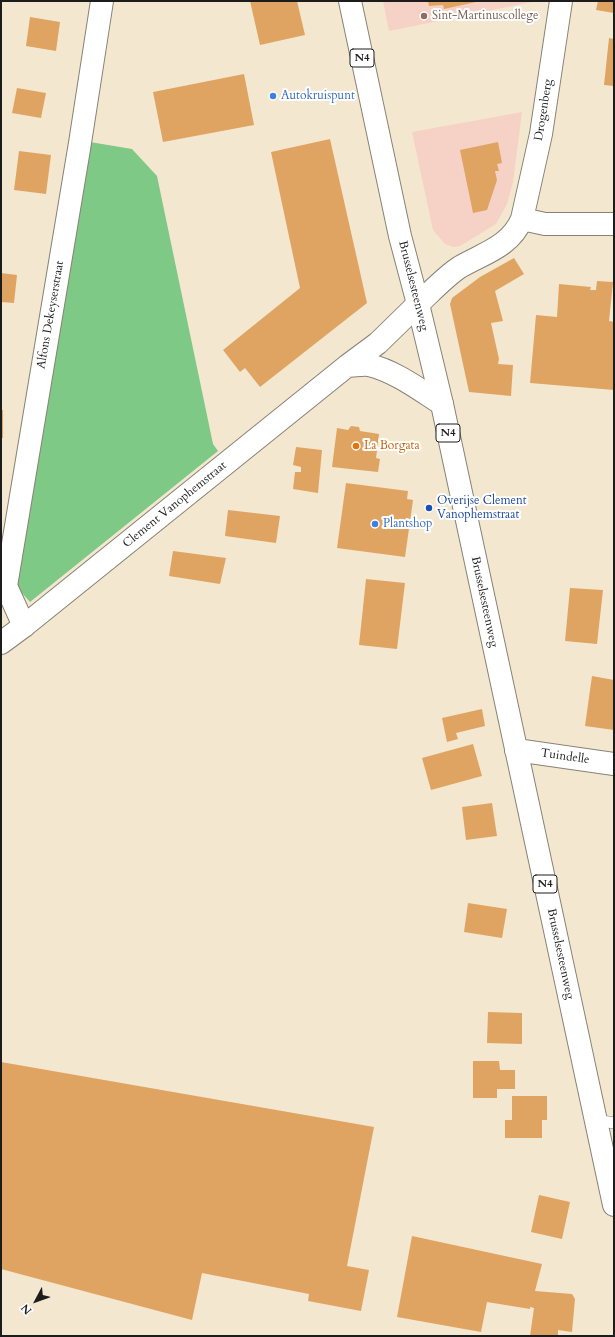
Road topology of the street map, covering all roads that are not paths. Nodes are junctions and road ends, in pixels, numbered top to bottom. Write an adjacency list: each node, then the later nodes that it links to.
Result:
1 (102, 1): 9 (street, Alfons Dekeyserstraat)
2 (350, 1): 6 (street, Brusselsesteenweg / N4)
3 (561, 1): 4 (street, Drogenberg)
4 (522, 219): 5 (street); 6 (street, Clement Vanophemstraat)
5 (614, 224)
6 (418, 304): 7 (street, Clement Vanophemstraat); 8 (street, Brusselsesteenweg / N4)
7 (347, 366): 8 (street); 9 (street, Clement Vanophemstraat)
8 (442, 404): 11 (street, Brusselsesteenweg / N4)
9 (24, 626): 10 (street, Clement Vanophemstraat)
10 (1, 643)
11 (516, 750): 12 (street, Tuindelle); 13 (street, Brusselsesteenweg / N4)
12 (614, 764)
13 (605, 1121): 14 (street, Brusselsesteenweg / N4)
14 (614, 1205)

